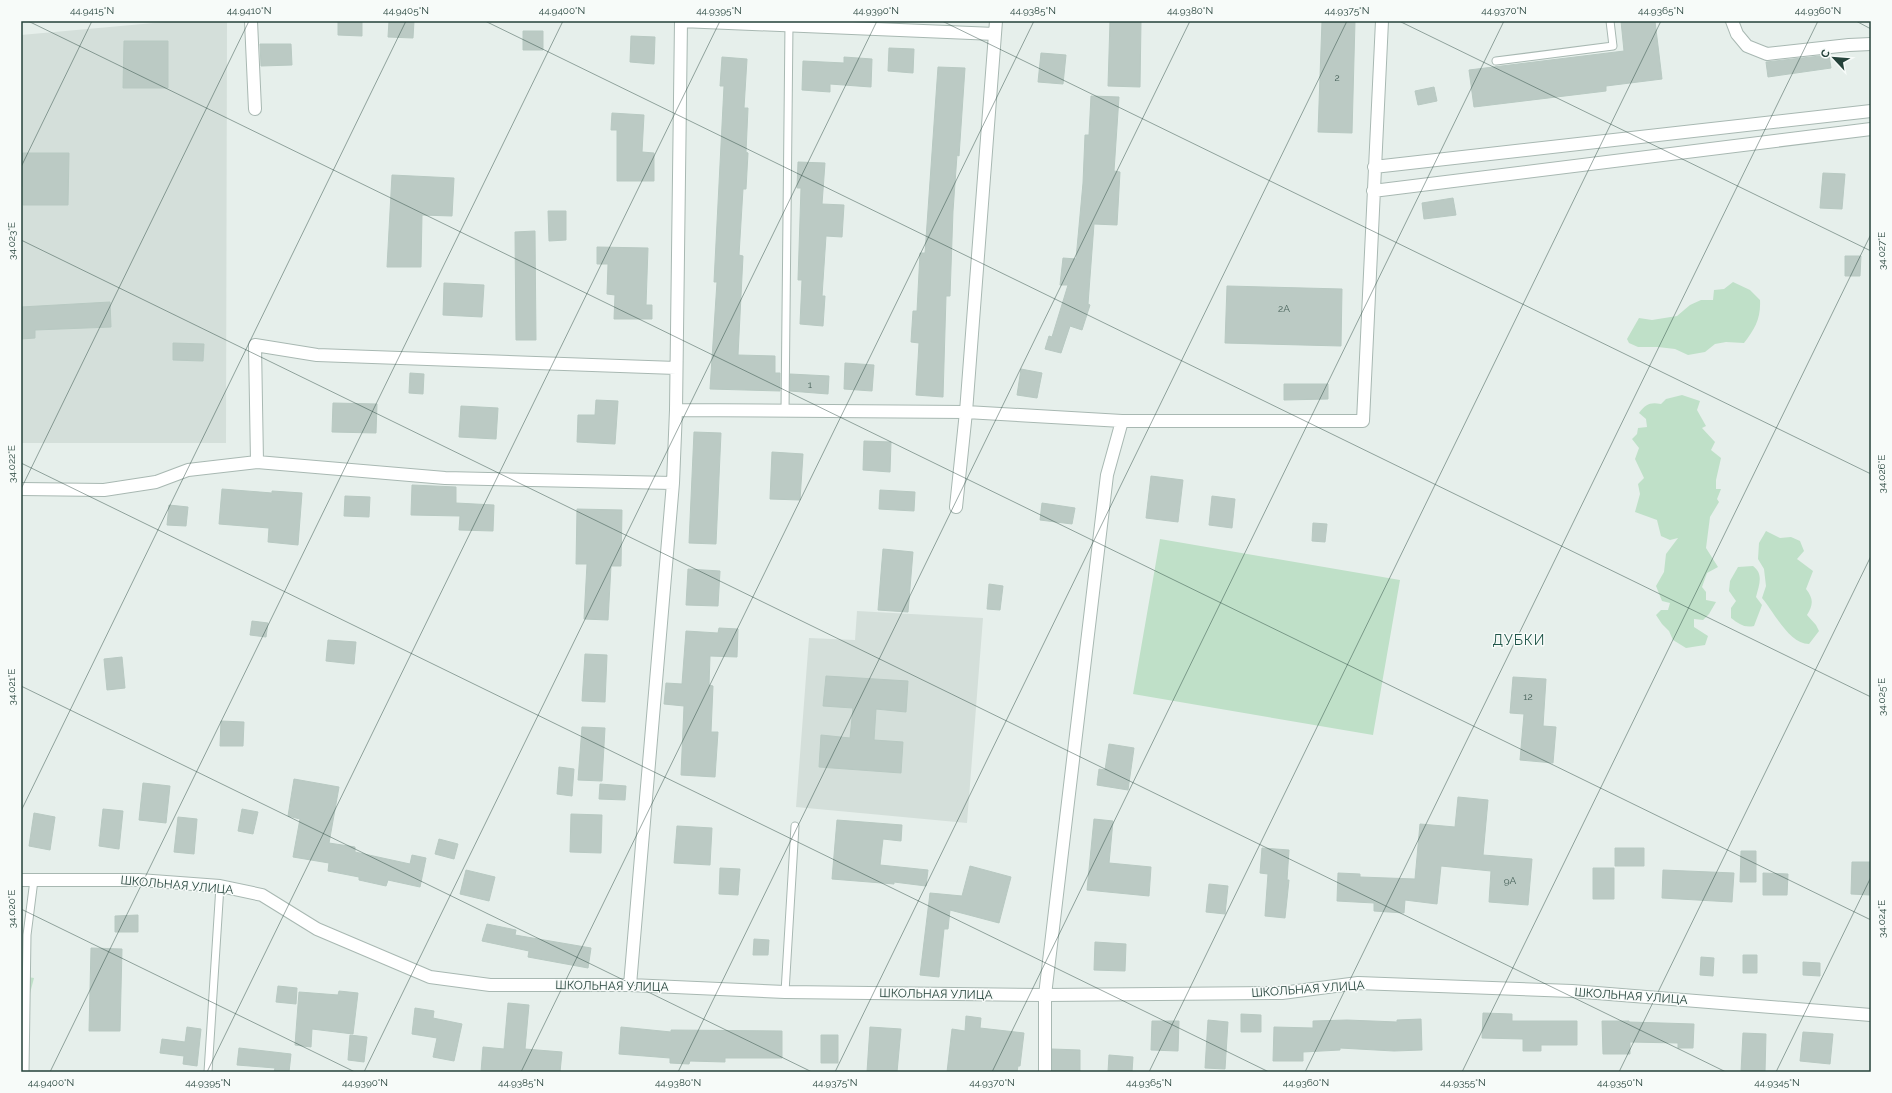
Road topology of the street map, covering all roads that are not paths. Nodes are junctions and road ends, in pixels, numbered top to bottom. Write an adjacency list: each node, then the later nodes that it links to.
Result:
1 (251, 21): 10 (street)
2 (996, 21): 7 (street)
3 (1382, 21): 13 (street)
4 (1610, 21): 9 (lane)
5 (1732, 21): 8 (street)
6 (789, 24): 7 (street); 15 (street); 17 (lane)
7 (995, 34): 18 (street)
8 (1871, 44)
9 (1496, 61)
10 (255, 110)
11 (1871, 111): 13 (street)
12 (1871, 129): 14 (street)
13 (1374, 166): 14 (street)
14 (1373, 191): 19 (street)
15 (676, 368): 16 (street); 20 (street)
16 (676, 410): 17 (street); 21 (street)
17 (784, 411): 18 (street)
18 (966, 412): 19 (street); 23 (street)
19 (1122, 421): 31 (street)
20 (257, 462): 21 (street); 22 (street)
21 (673, 483): 29 (street)
22 (21, 488)
23 (956, 507)
24 (795, 826): 30 (lane)
25 (21, 880): 26 (street, ШКОЛЬНАЯ УЛИЦА)
26 (34, 880): 27 (street, ШКОЛЬНАЯ УЛИЦА); 28 (lane)
27 (220, 886): 29 (street, ШКОЛЬНАЯ УЛИЦА); 34 (lane)
28 (25, 923): 33 (lane)
29 (630, 985): 30 (street, ШКОЛЬНАЯ УЛИЦА)
30 (785, 992): 31 (street, ШКОЛЬНАЯ УЛИЦА)
31 (1045, 996): 32 (street, ШКОЛЬНАЯ УЛИЦА); 35 (street)
32 (1871, 1015)
33 (25, 1072)
34 (208, 1072)
35 (1045, 1072)

